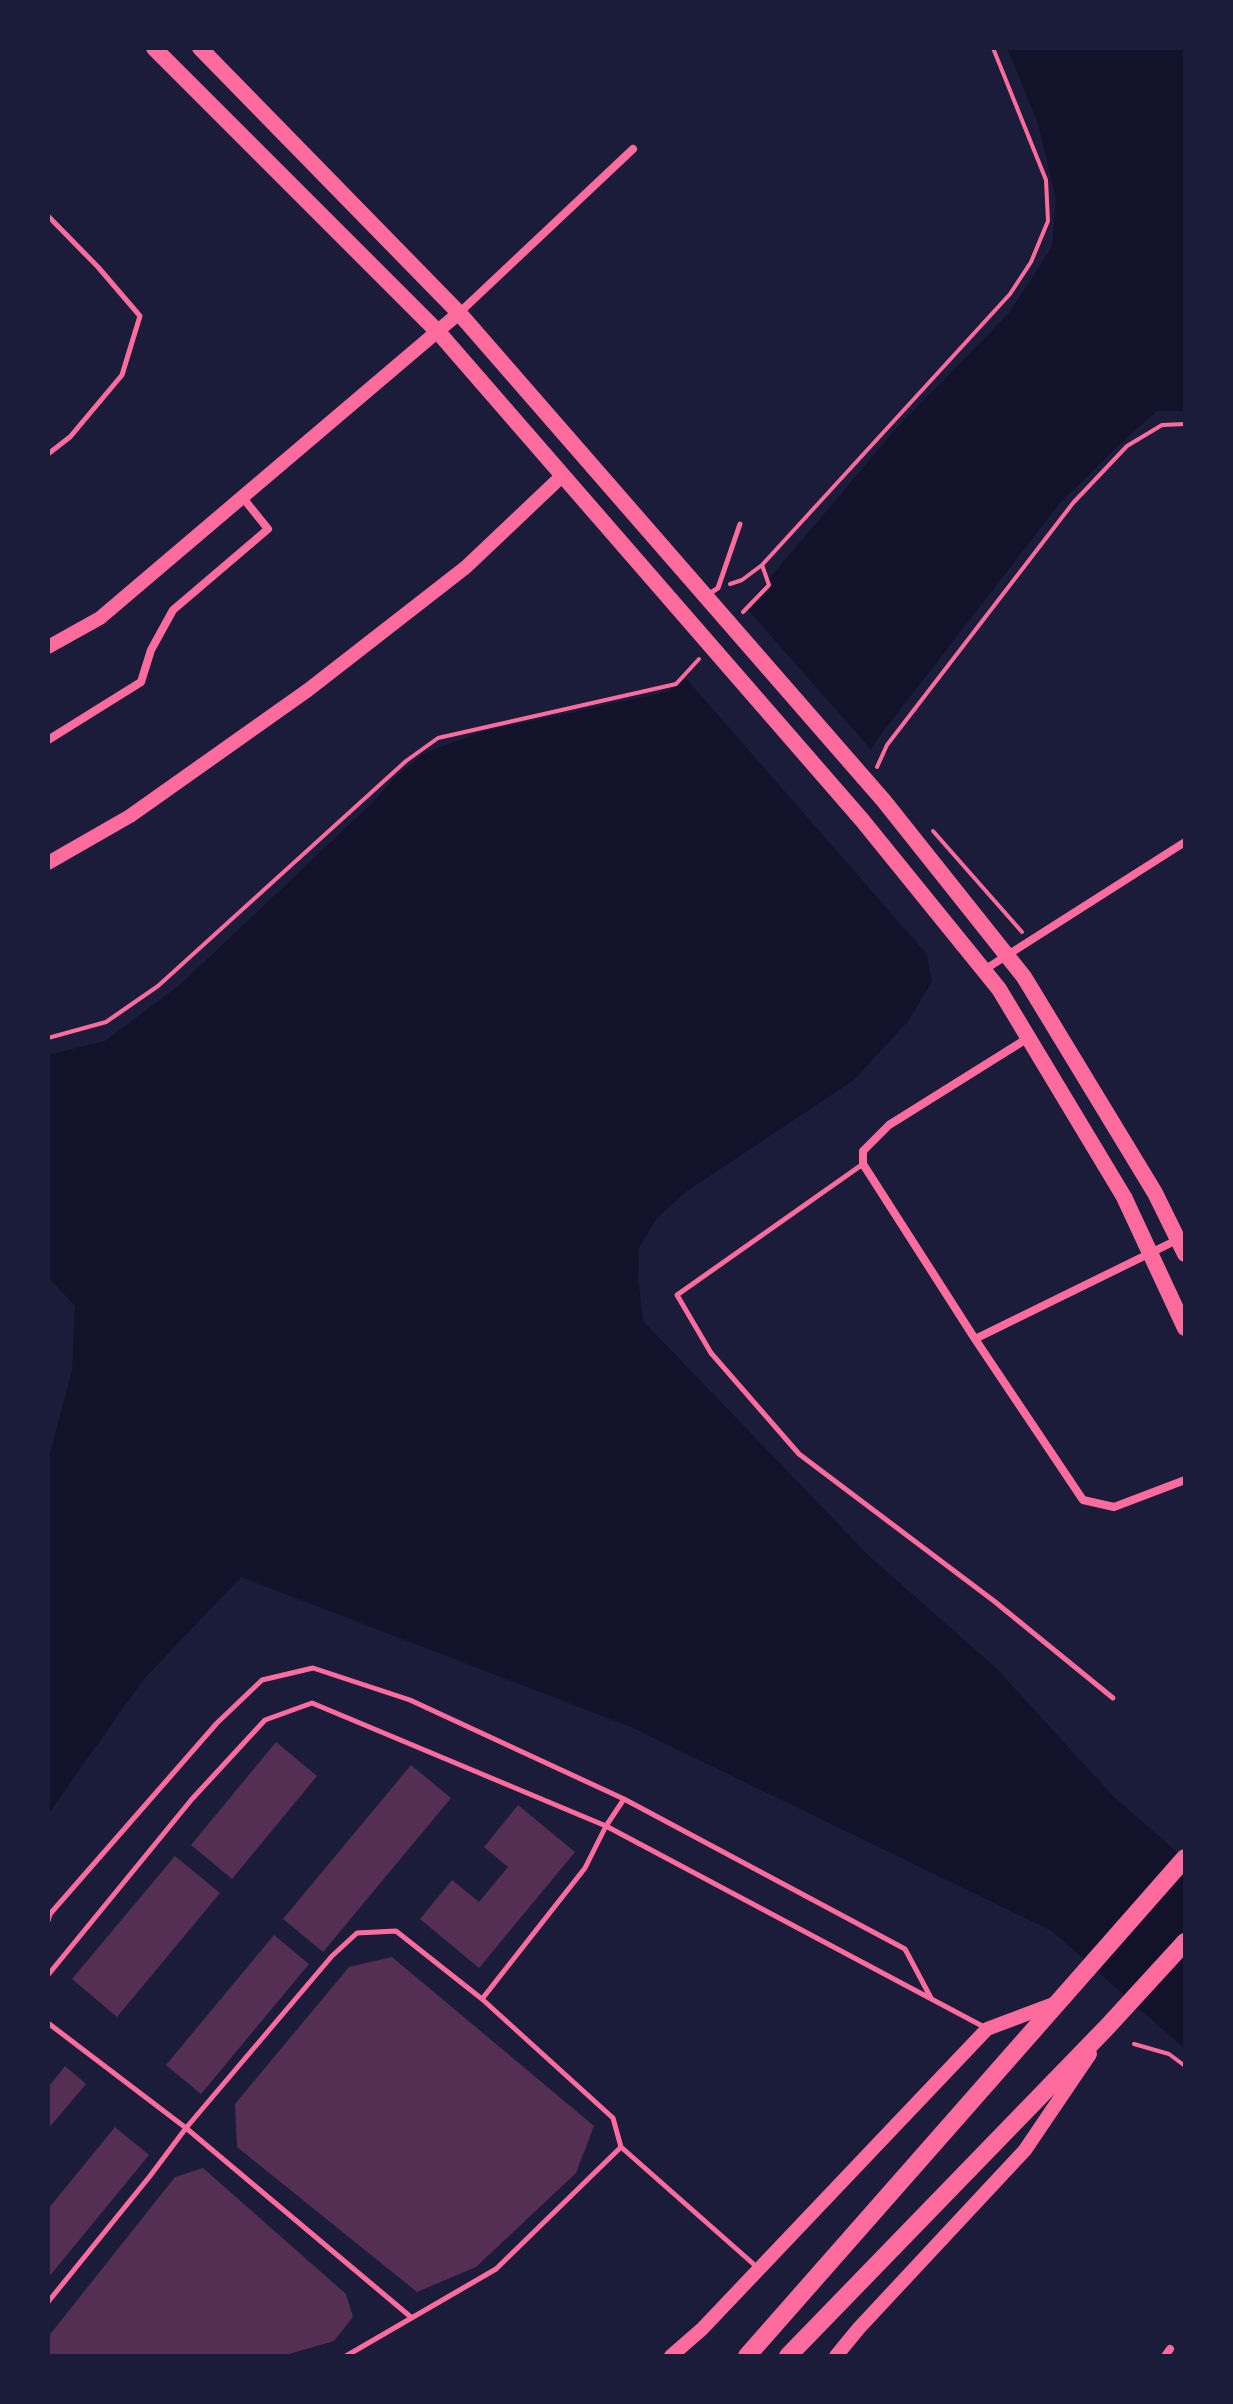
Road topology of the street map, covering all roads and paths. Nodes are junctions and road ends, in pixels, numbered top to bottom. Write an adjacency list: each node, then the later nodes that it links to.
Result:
1 (154, 48): 7 (main road)
2 (200, 48): 6 (main road)
3 (993, 48): 13 (path)
4 (633, 149): 6 (street)
5 (48, 216): 9 (lane)
6 (459, 313): 7 (street); 14 (main road)
7 (439, 333): 10 (main road); 11 (street)
8 (1185, 424): 19 (path)
9 (48, 454)
10 (563, 475): 22 (street); 25 (main road)
11 (243, 498): 16 (street); 18 (street)
12 (740, 524): 14 (lane)
13 (762, 565): 14 (path); 15 (path)
14 (712, 592): 24 (main road)
15 (750, 624)
16 (48, 647)
17 (707, 651): 26 (path)
18 (48, 740)
19 (877, 767)
20 (928, 825): 23 (path)
21 (1185, 842): 23 (street)
22 (48, 863)
23 (1029, 940): 24 (street)
24 (1006, 955): 25 (street); 29 (main road)
25 (984, 970): 27 (main road)
26 (48, 1038)
27 (1028, 1038): 28 (street); 30 (main road)
28 (863, 1164): 32 (street); 34 (lane)
29 (1183, 1243): 30 (street)
30 (1150, 1253): 31 (main road); 32 (street)
31 (1185, 1328)
32 (975, 1339): 33 (street)
33 (1185, 1480)
34 (1113, 1698)
35 (624, 1799): 36 (lane); 38 (lane); 42 (lane)
36 (606, 1826): 40 (lane); 41 (lane); 42 (lane)
37 (1185, 1858): 43 (main road)
38 (48, 1921)
39 (1185, 1942): 45 (main road)
40 (48, 1975)
41 (482, 1999): 49 (lane); 50 (lane)
42 (931, 1999): 46 (lane)
43 (1060, 2001): 46 (street); 56 (main road)
44 (48, 2023): 49 (lane)
45 (1108, 2026): 57 (main road); 58 (street)
46 (987, 2029): 51 (street)
47 (1134, 2044): 48 (path)
48 (1185, 2066)
49 (186, 2128): 52 (lane); 53 (lane)
50 (621, 2147): 51 (lane); 53 (lane)
51 (759, 2269): 55 (street)
52 (48, 2302)
53 (412, 2318): 54 (lane)
54 (346, 2356)
55 (671, 2356)
56 (747, 2356)
57 (788, 2356)
58 (836, 2356)

